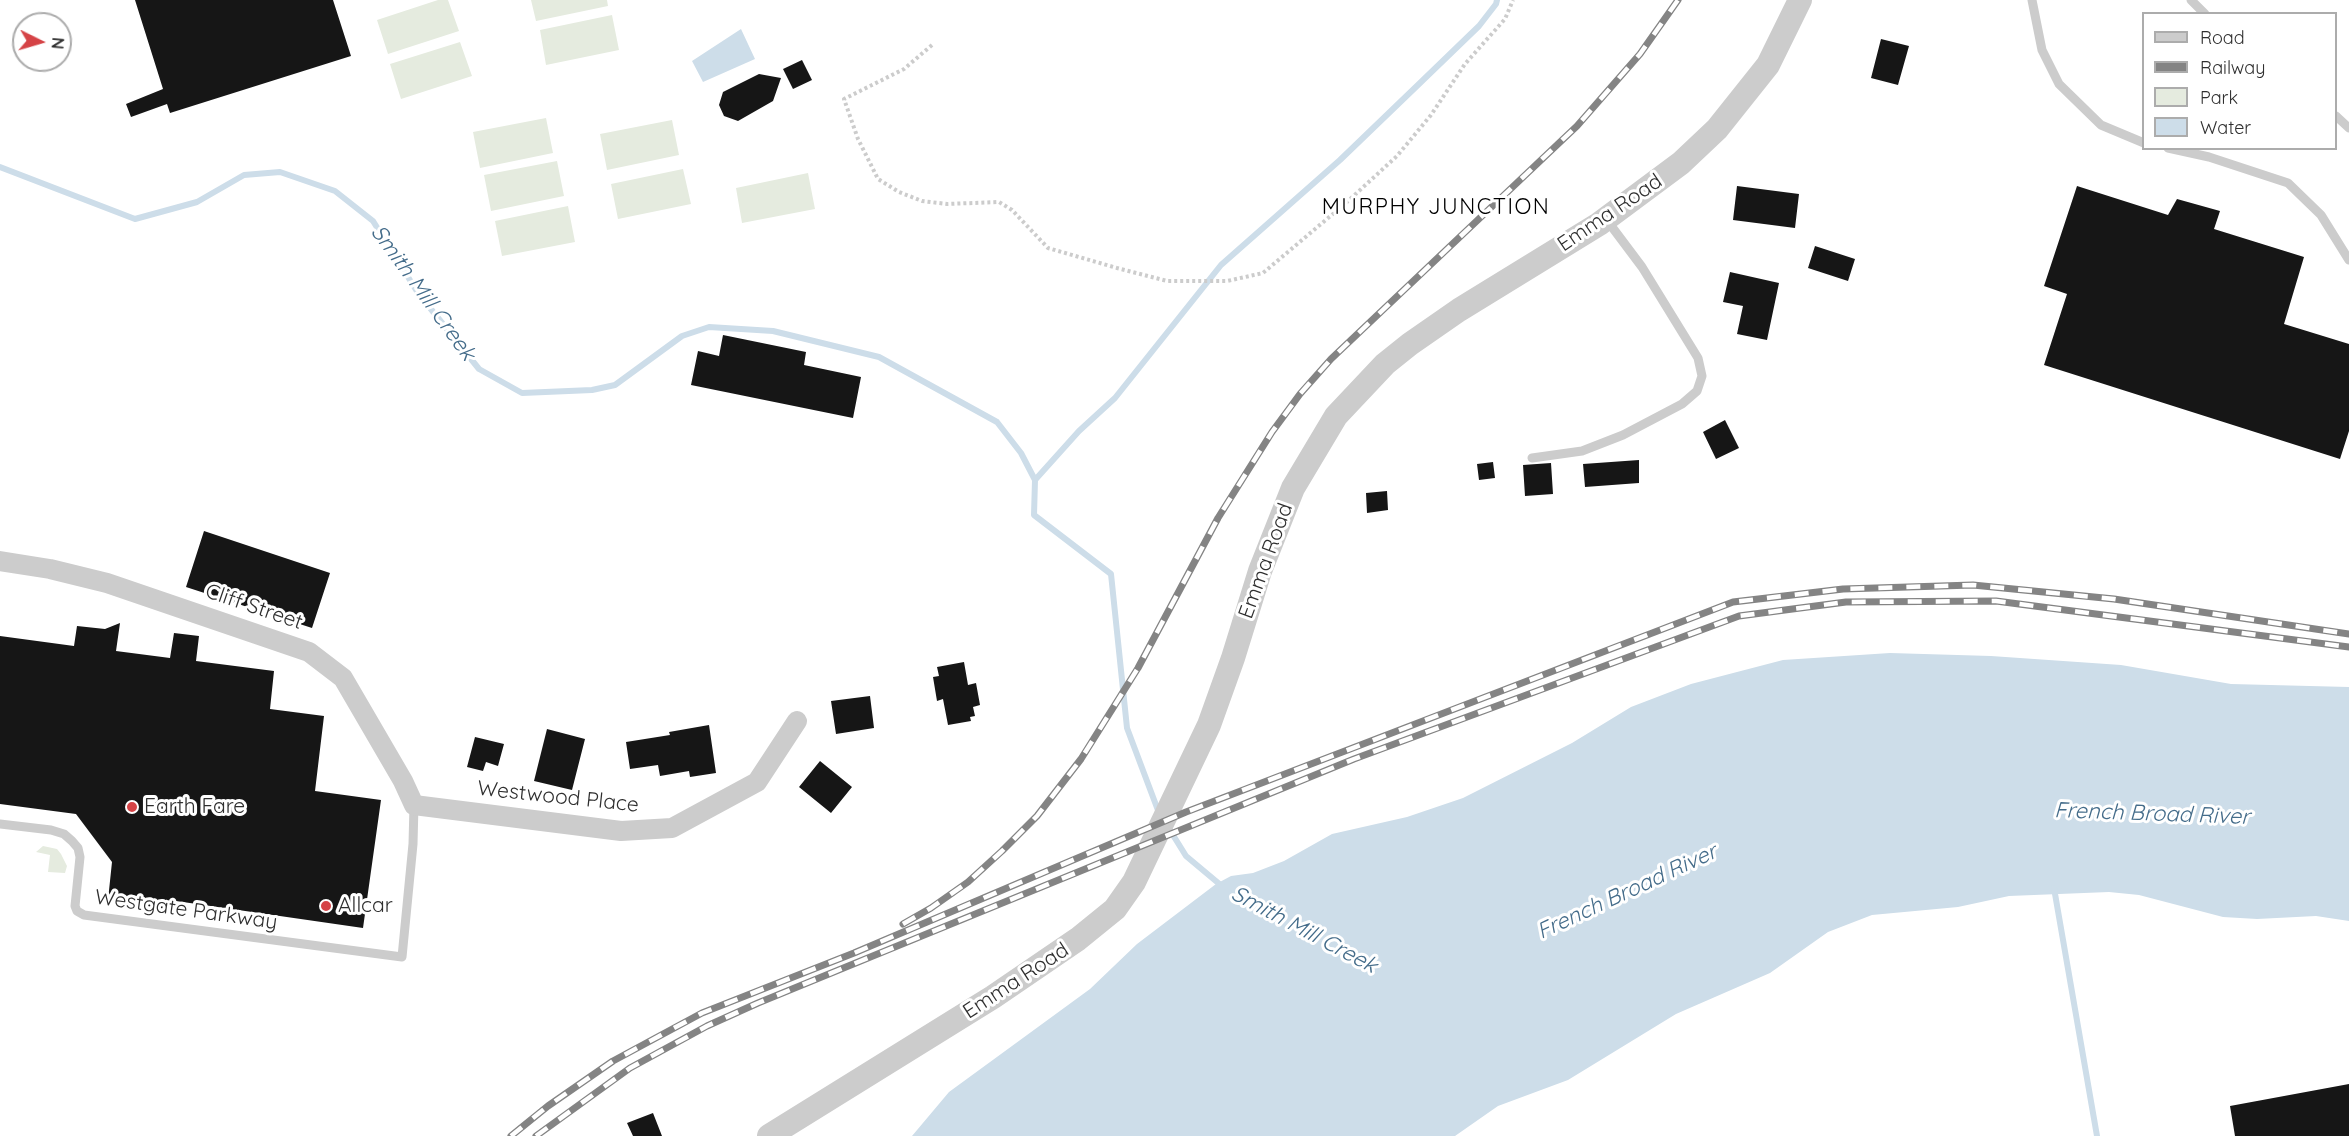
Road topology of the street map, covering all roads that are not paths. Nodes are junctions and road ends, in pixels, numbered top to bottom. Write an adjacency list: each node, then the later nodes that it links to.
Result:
1 (1800, 0): 9 (street, Emma Road)
2 (2032, 0): 7 (lane)
3 (2191, 0): 4 (lane)
4 (2203, 12)
5 (2337, 117): 6 (lane)
6 (2349, 128)
7 (2142, 142)
8 (2177, 150): 10 (lane)
9 (1606, 219): 11 (lane); 16 (street, Emma Road)
10 (2349, 260)
11 (1532, 458)
12 (0, 561): 14 (street, Cliff Street)
13 (796, 721): 14 (street, Westwood Place)
14 (414, 805): 15 (lane, Westgate Parkway)
15 (0, 824)
16 (770, 1136)

